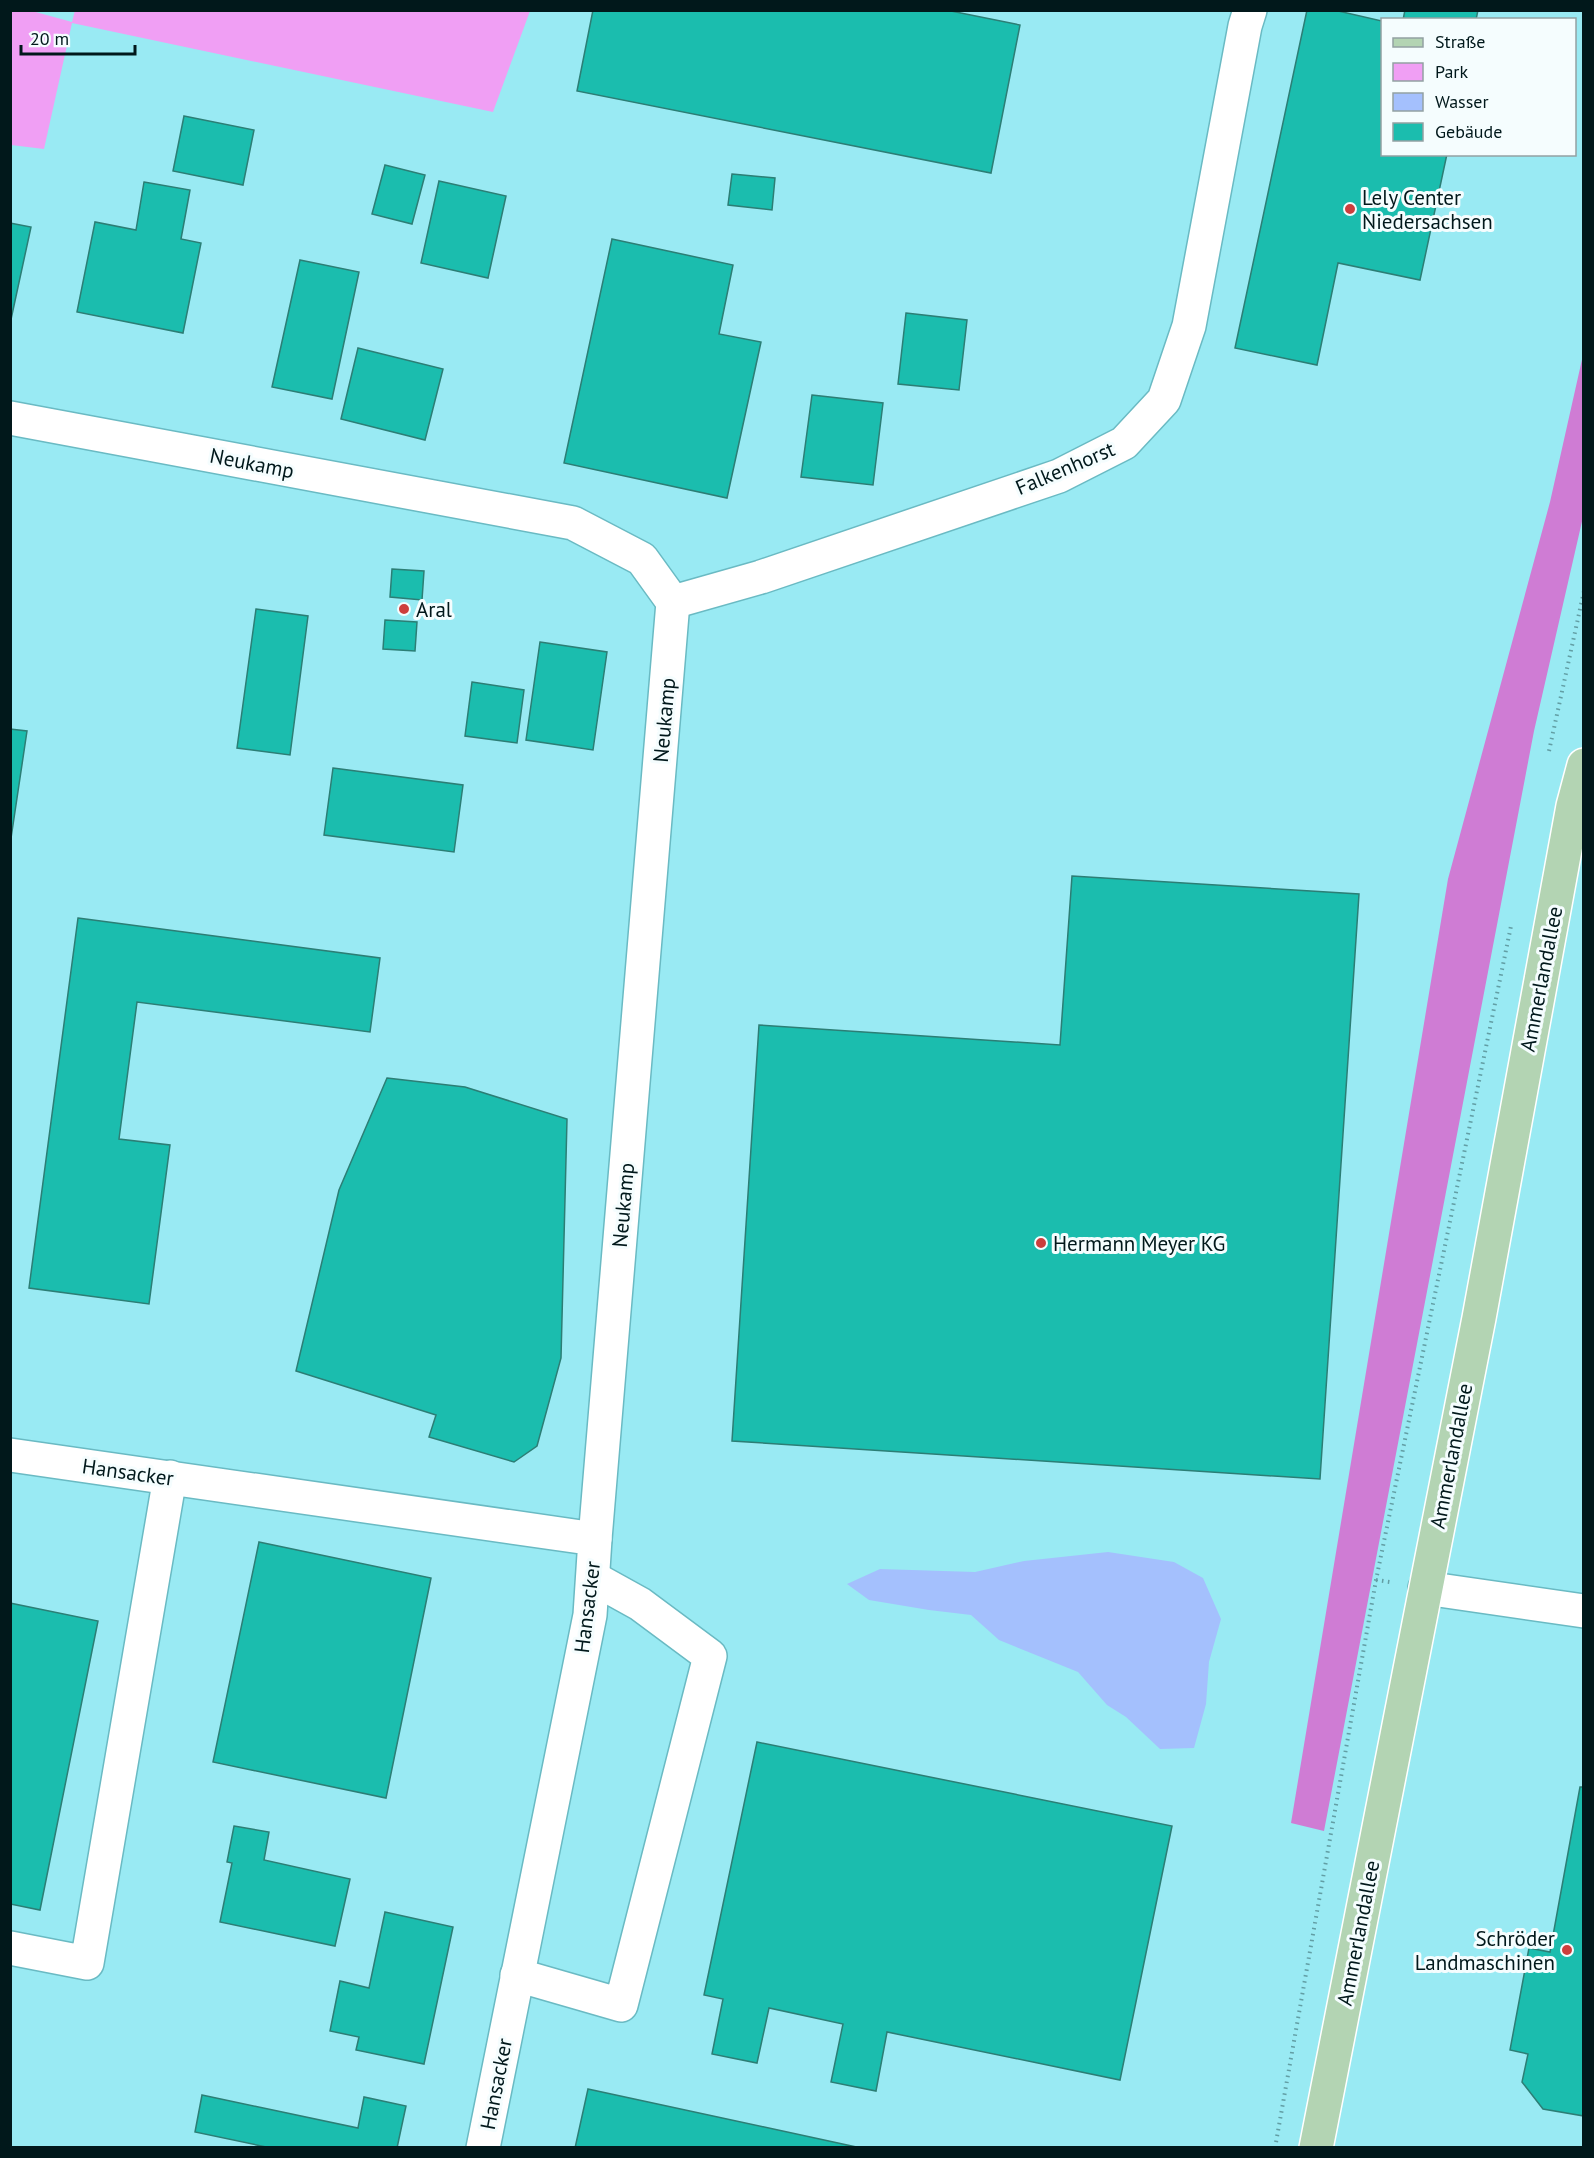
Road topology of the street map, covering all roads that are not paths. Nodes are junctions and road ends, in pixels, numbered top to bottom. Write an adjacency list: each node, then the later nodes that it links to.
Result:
1 (1250, 10): 3 (street, Falkenhorst)
2 (10, 418): 3 (street, Neukamp)
3 (673, 602): 7 (street, Neukamp)
4 (1584, 765): 9 (main road, Ammerlandallee)
5 (10, 1455): 6 (street, Hansacker)
6 (170, 1478): 7 (street, Hansacker); 11 (street)
7 (595, 1539): 8 (street, Hansacker)
8 (593, 1578): 12 (street, Hansacker); 12 (street)
9 (1425, 1588): 10 (street); 14 (main road, Ammerlandallee)
10 (1584, 1611)
11 (10, 1948)
12 (517, 1975): 13 (street, Hansacker)
13 (483, 2148)
14 (1316, 2148)

